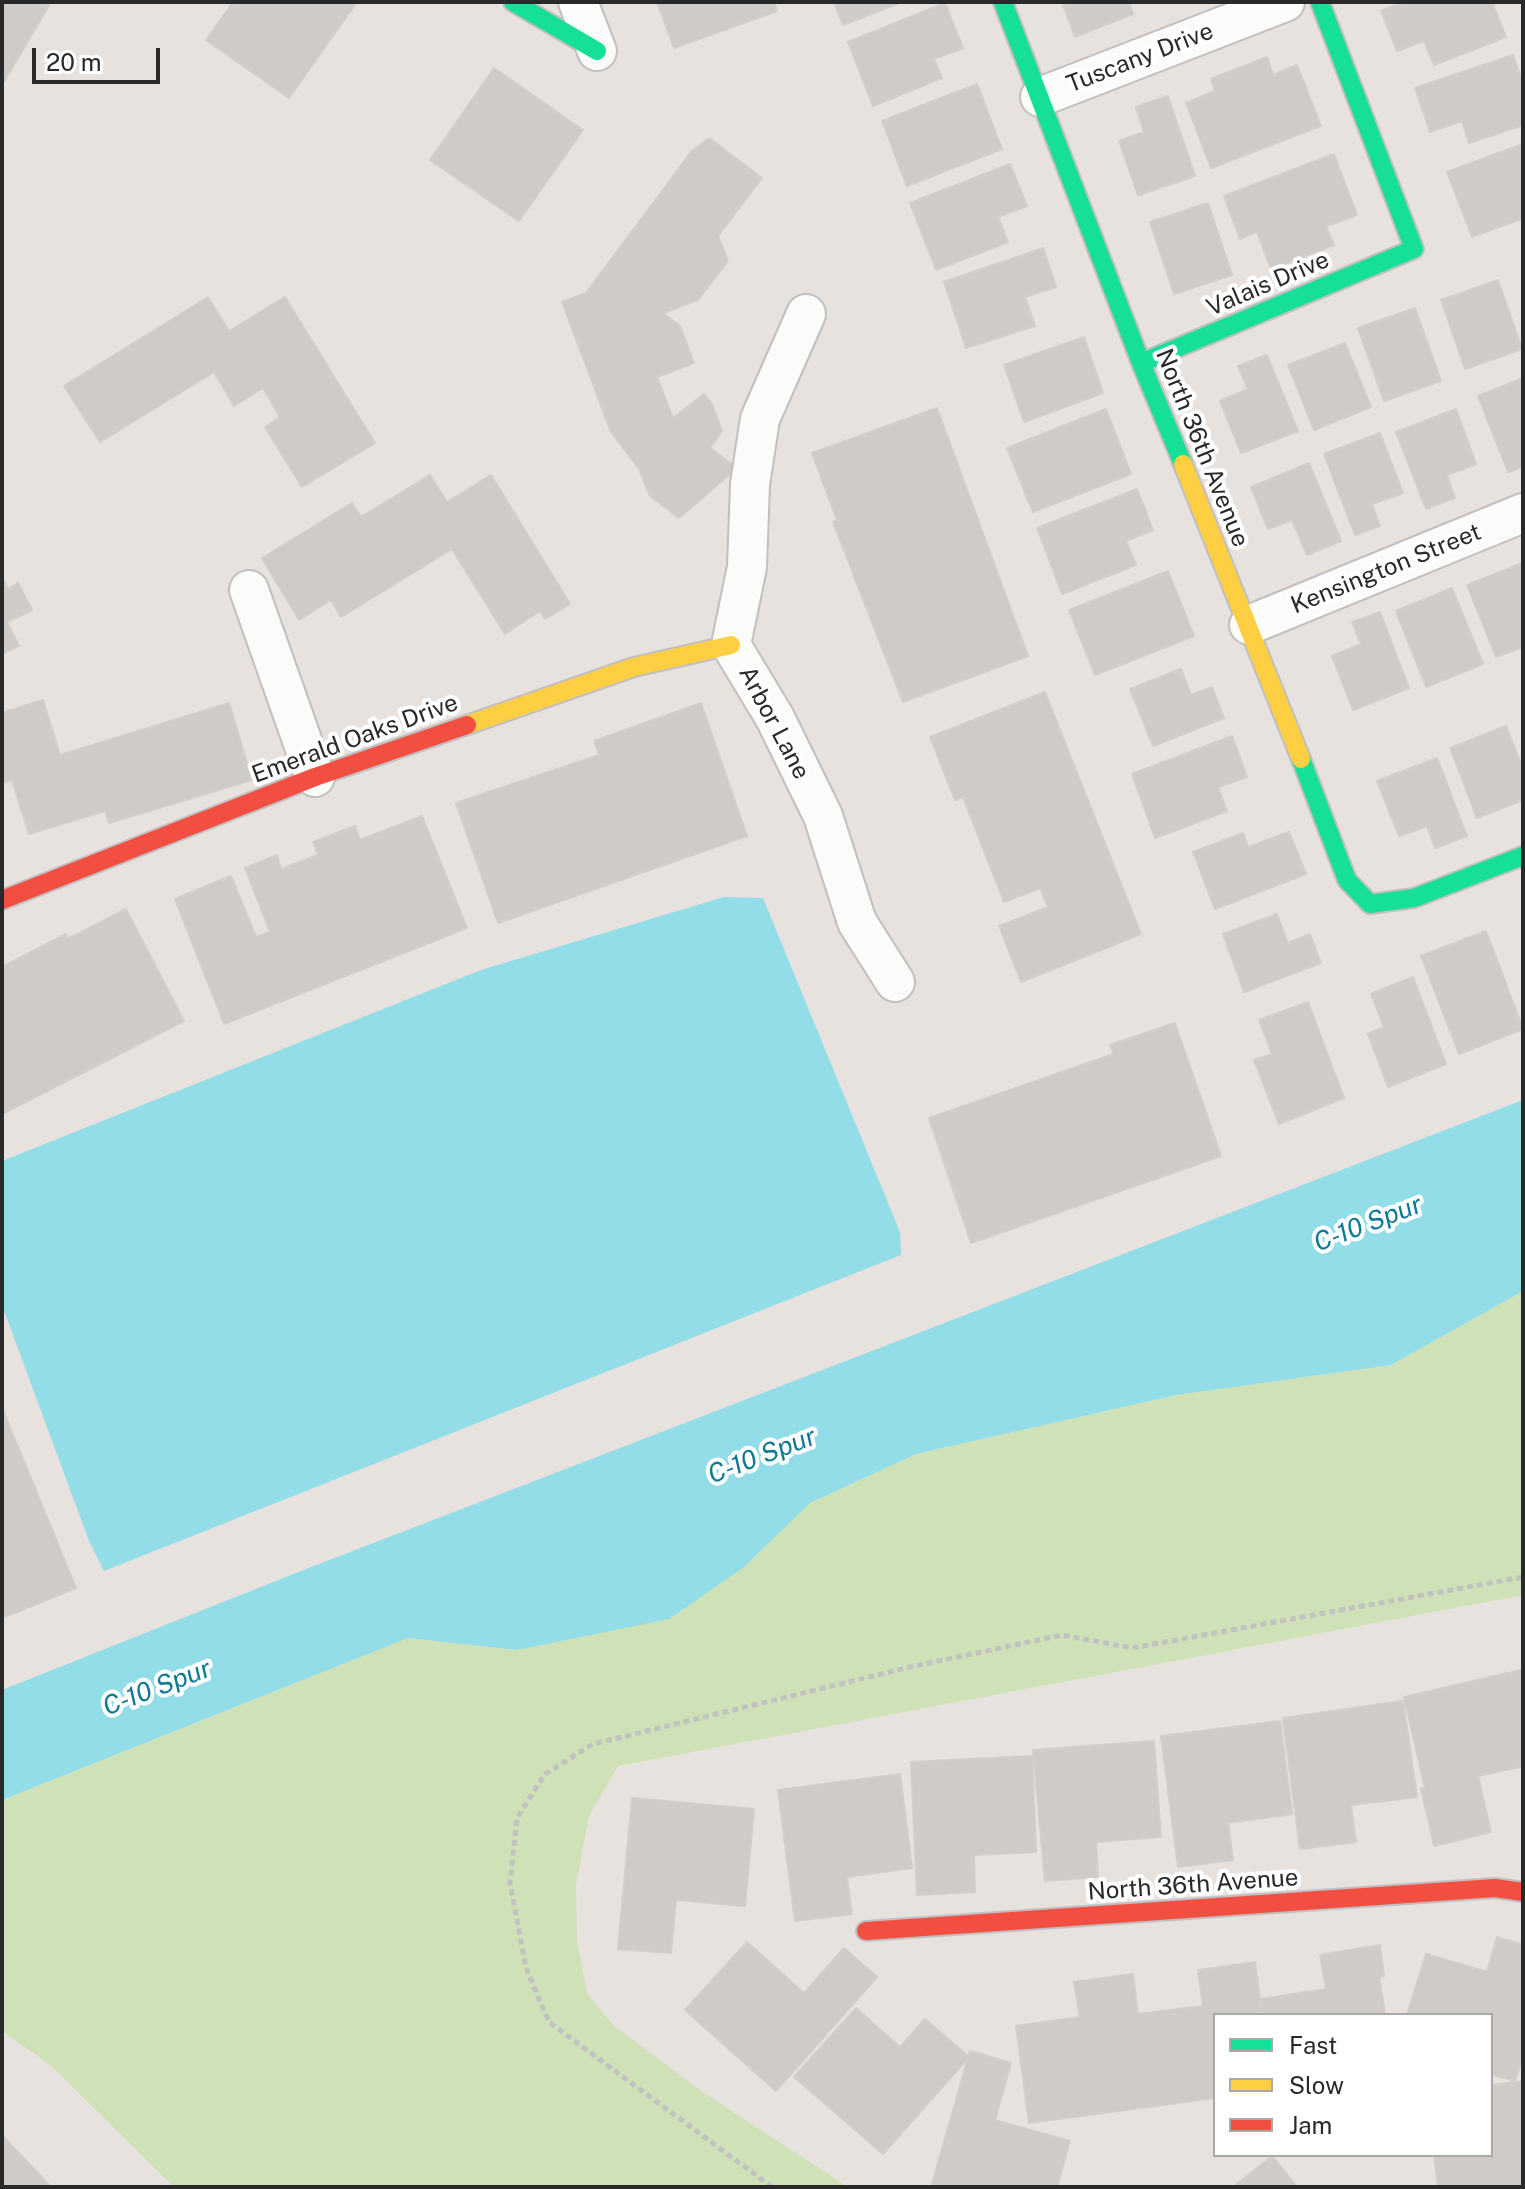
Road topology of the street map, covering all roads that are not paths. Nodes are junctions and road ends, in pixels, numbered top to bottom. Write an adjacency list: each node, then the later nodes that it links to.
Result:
1 (513, 2): 6 (street)
2 (578, 2): 6 (street)
3 (1003, 2): 7 (street, North 36th Avenue)
4 (1285, 2): 7 (street, Tuscany Drive)
5 (1320, 2): 9 (street, Valais Drive)
6 (597, 51)
7 (1040, 97): 9 (street, North 36th Avenue)
8 (806, 314): 13 (street, Arbor Lane)
9 (1141, 363): 12 (street, North 36th Avenue)
10 (1523, 513): 12 (street, Kensington Street)
11 (249, 590): 14 (street)
12 (1249, 625): 15 (street, North 36th Avenue)
13 (731, 645): 14 (street, Emerald Oaks Drive); 17 (street, Arbor Lane)
14 (315, 777): 16 (street, Emerald Oaks Drive)
15 (1523, 856)
16 (2, 900)
17 (895, 982)
18 (1523, 1892): 19 (street, North 36th Avenue)
19 (866, 1931)

